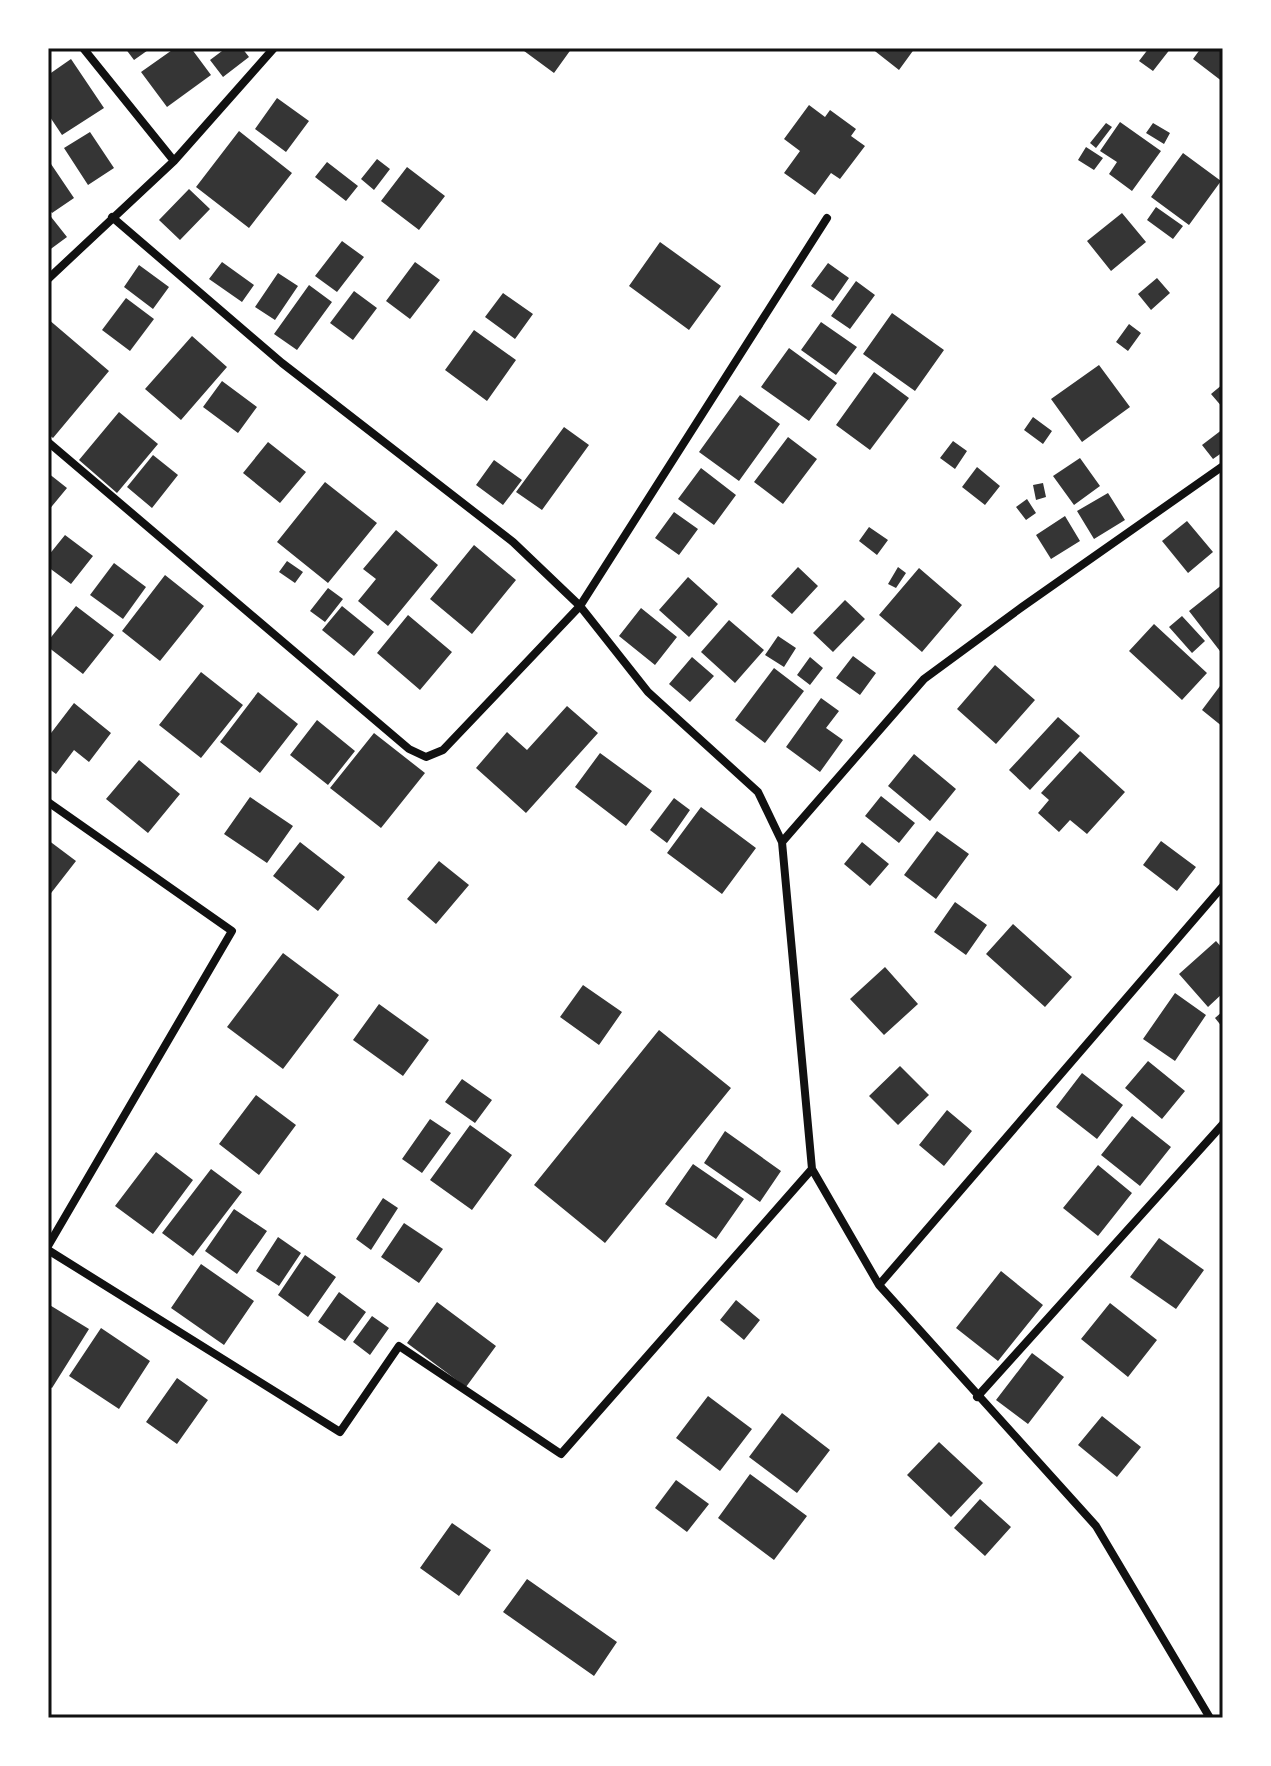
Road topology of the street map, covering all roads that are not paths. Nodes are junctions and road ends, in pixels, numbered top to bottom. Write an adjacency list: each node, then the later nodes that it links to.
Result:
1 (83, 48): 3 (street)
2 (274, 48): 3 (street)
3 (174, 161): 4 (street)
4 (112, 217): 6 (street); 9 (street)
5 (827, 218): 9 (street)
6 (48, 279)
7 (48, 442): 9 (street)
8 (1223, 466): 11 (street)
9 (580, 606): 11 (street)
10 (48, 802): 15 (street)
11 (782, 842): 14 (street)
12 (1223, 886): 16 (street)
13 (1223, 1124): 17 (street)
14 (812, 1169): 15 (street); 16 (street)
15 (48, 1248)
16 (879, 1285): 17 (street)
17 (977, 1397): 18 (street)
18 (1210, 1718)

